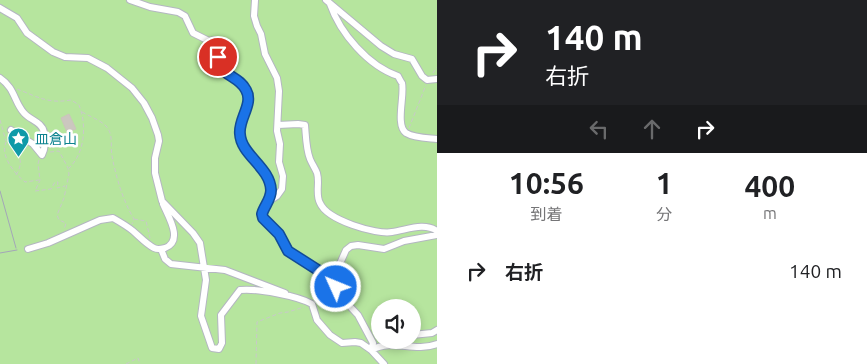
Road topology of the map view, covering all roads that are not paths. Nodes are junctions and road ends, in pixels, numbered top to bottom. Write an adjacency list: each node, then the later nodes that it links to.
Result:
1 (130, 0): 10 (street)
2 (255, 0): 7 (street)
3 (328, 2): 6 (street); 9 (street)
4 (0, 8): 11 (street)
5 (0, 78): 8 (street)
6 (437, 79)
7 (278, 125): 10 (street); 12 (street)
8 (12, 130)
9 (437, 139)
10 (269, 200): 17 (street)
11 (162, 201): 15 (street); 16 (street)
12 (437, 231)
13 (437, 235): 17 (street)
14 (28, 249): 15 (street)
15 (160, 249): 16 (street)
16 (204, 268): 18 (street); 18 (street)
17 (335, 281): 23 (street)
18 (293, 296): 23 (street)
19 (437, 330): 20 (street)
20 (421, 334)
21 (437, 344): 22 (street)
22 (421, 348)
23 (371, 350): 24 (street)
24 (384, 364)

